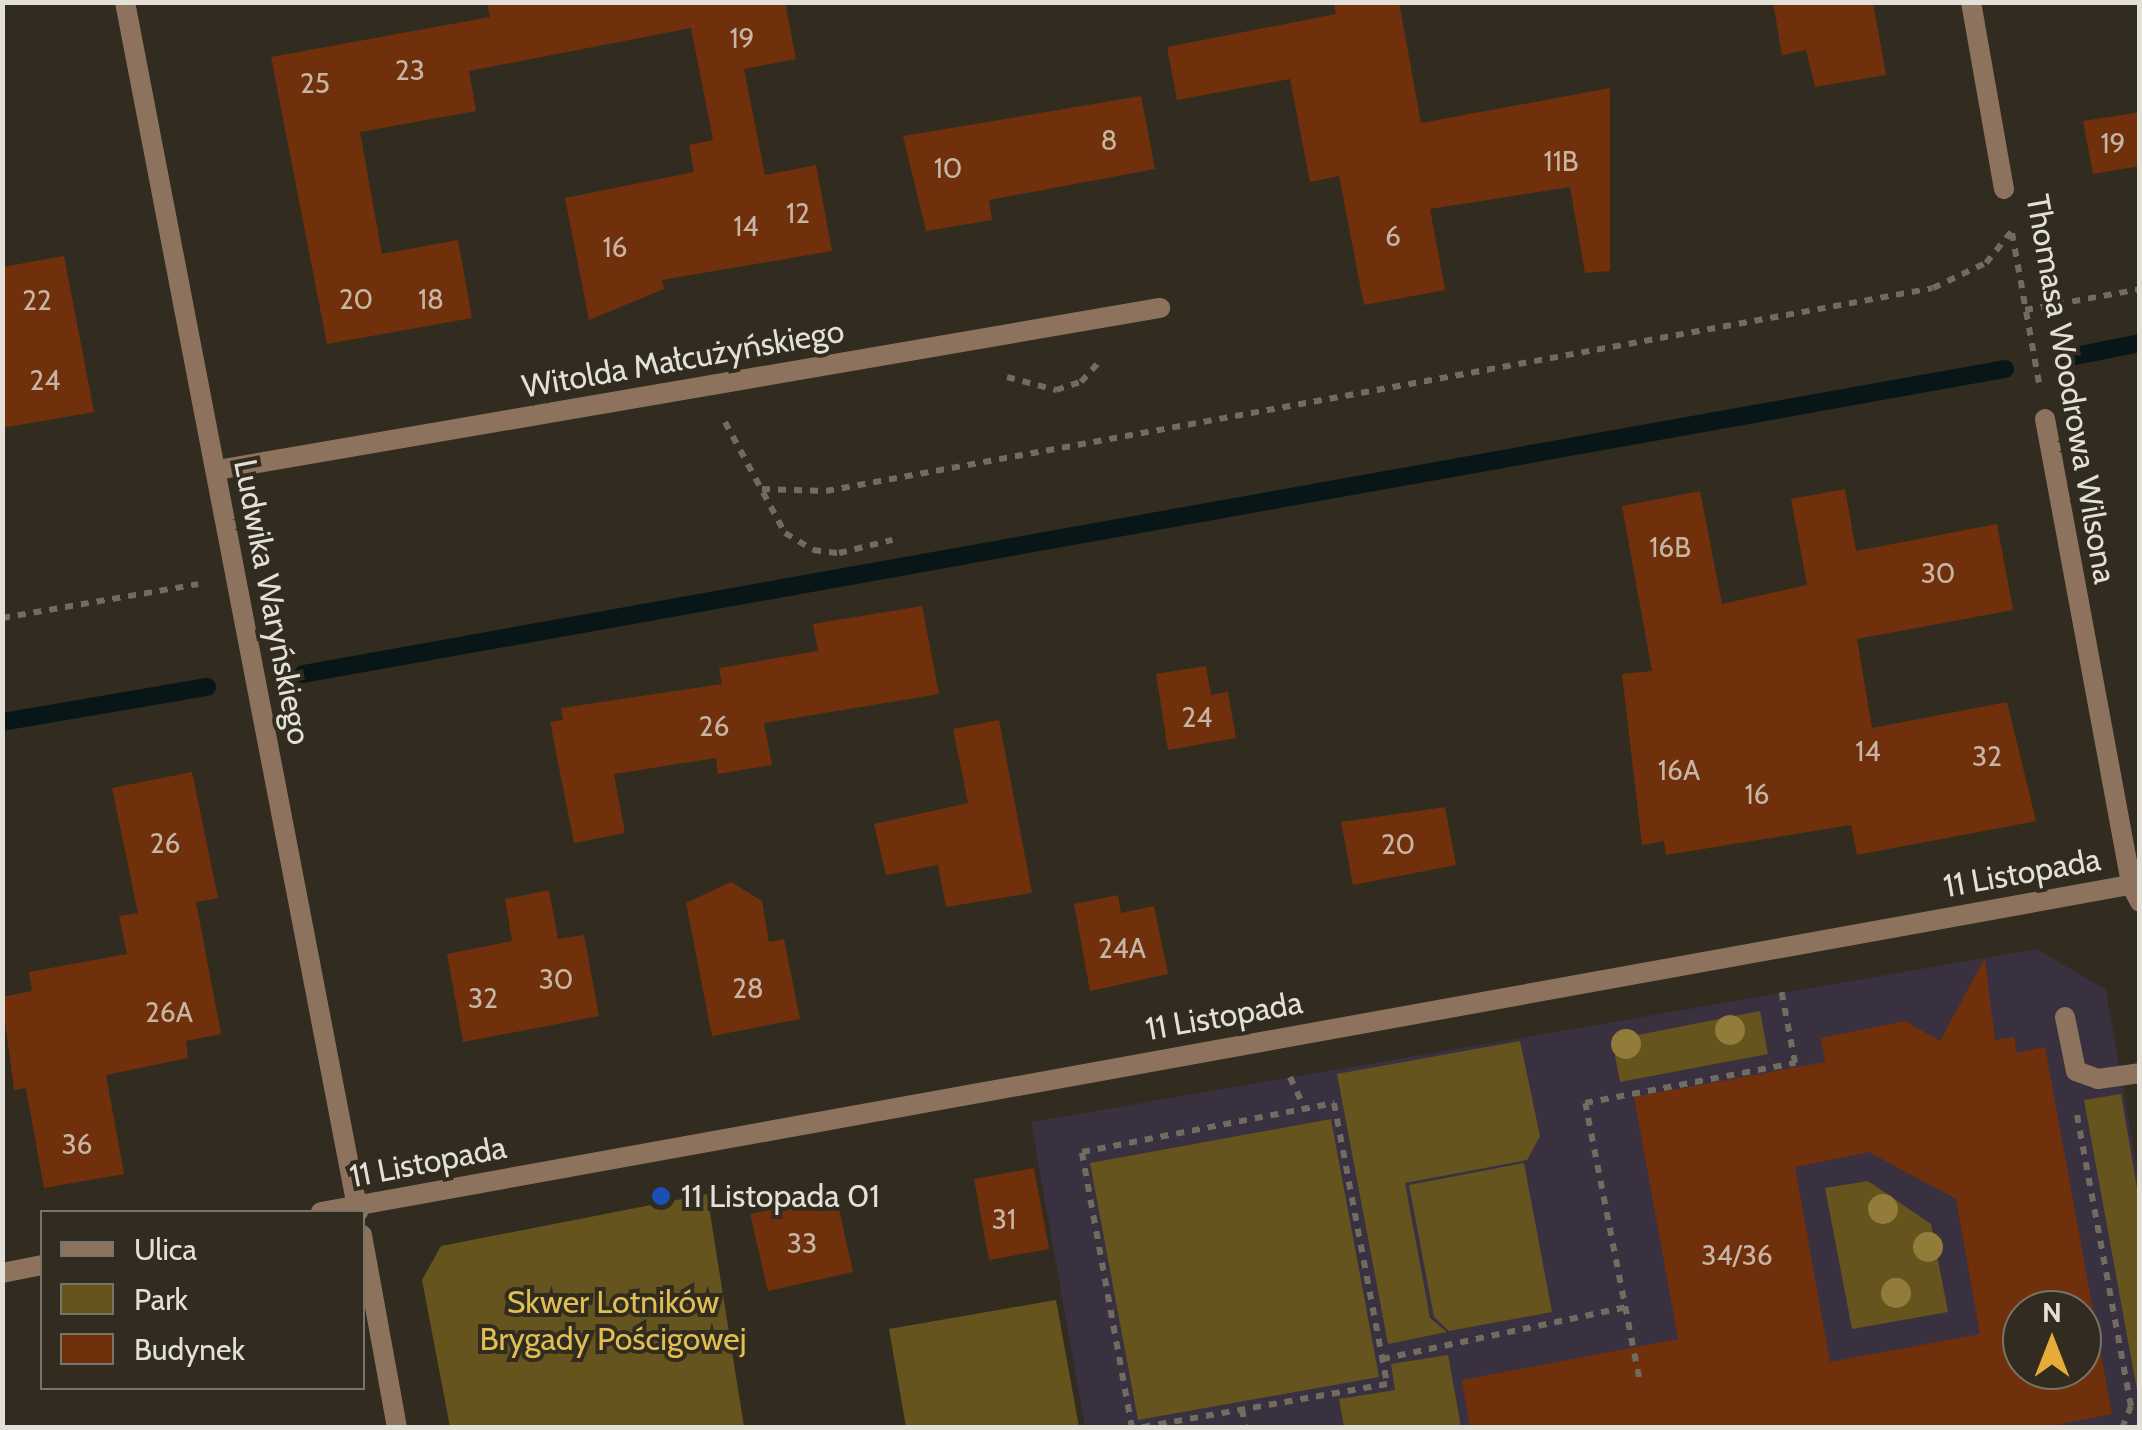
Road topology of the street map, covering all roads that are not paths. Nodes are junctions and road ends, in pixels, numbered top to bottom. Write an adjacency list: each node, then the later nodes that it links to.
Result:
1 (125, 2): 6 (street, Ludwika Waryńskiego)
2 (1971, 2): 3 (street, Thomasa Woodrowa Wilsona)
3 (2004, 188)
4 (1160, 308): 6 (street, Witolda Małcużyńskiego)
5 (2046, 419): 7 (street, Thomasa Woodrowa Wilsona)
6 (216, 470): 10 (street, Ludwika Waryńskiego)
7 (2137, 890): 10 (street, 11 Listopada)
8 (2065, 1017): 9 (street)
9 (2140, 1073)
10 (357, 1209)
11 (365, 1251): 14 (street)
12 (40, 1265): 13 (street)
13 (2, 1273)
14 (398, 1428)

